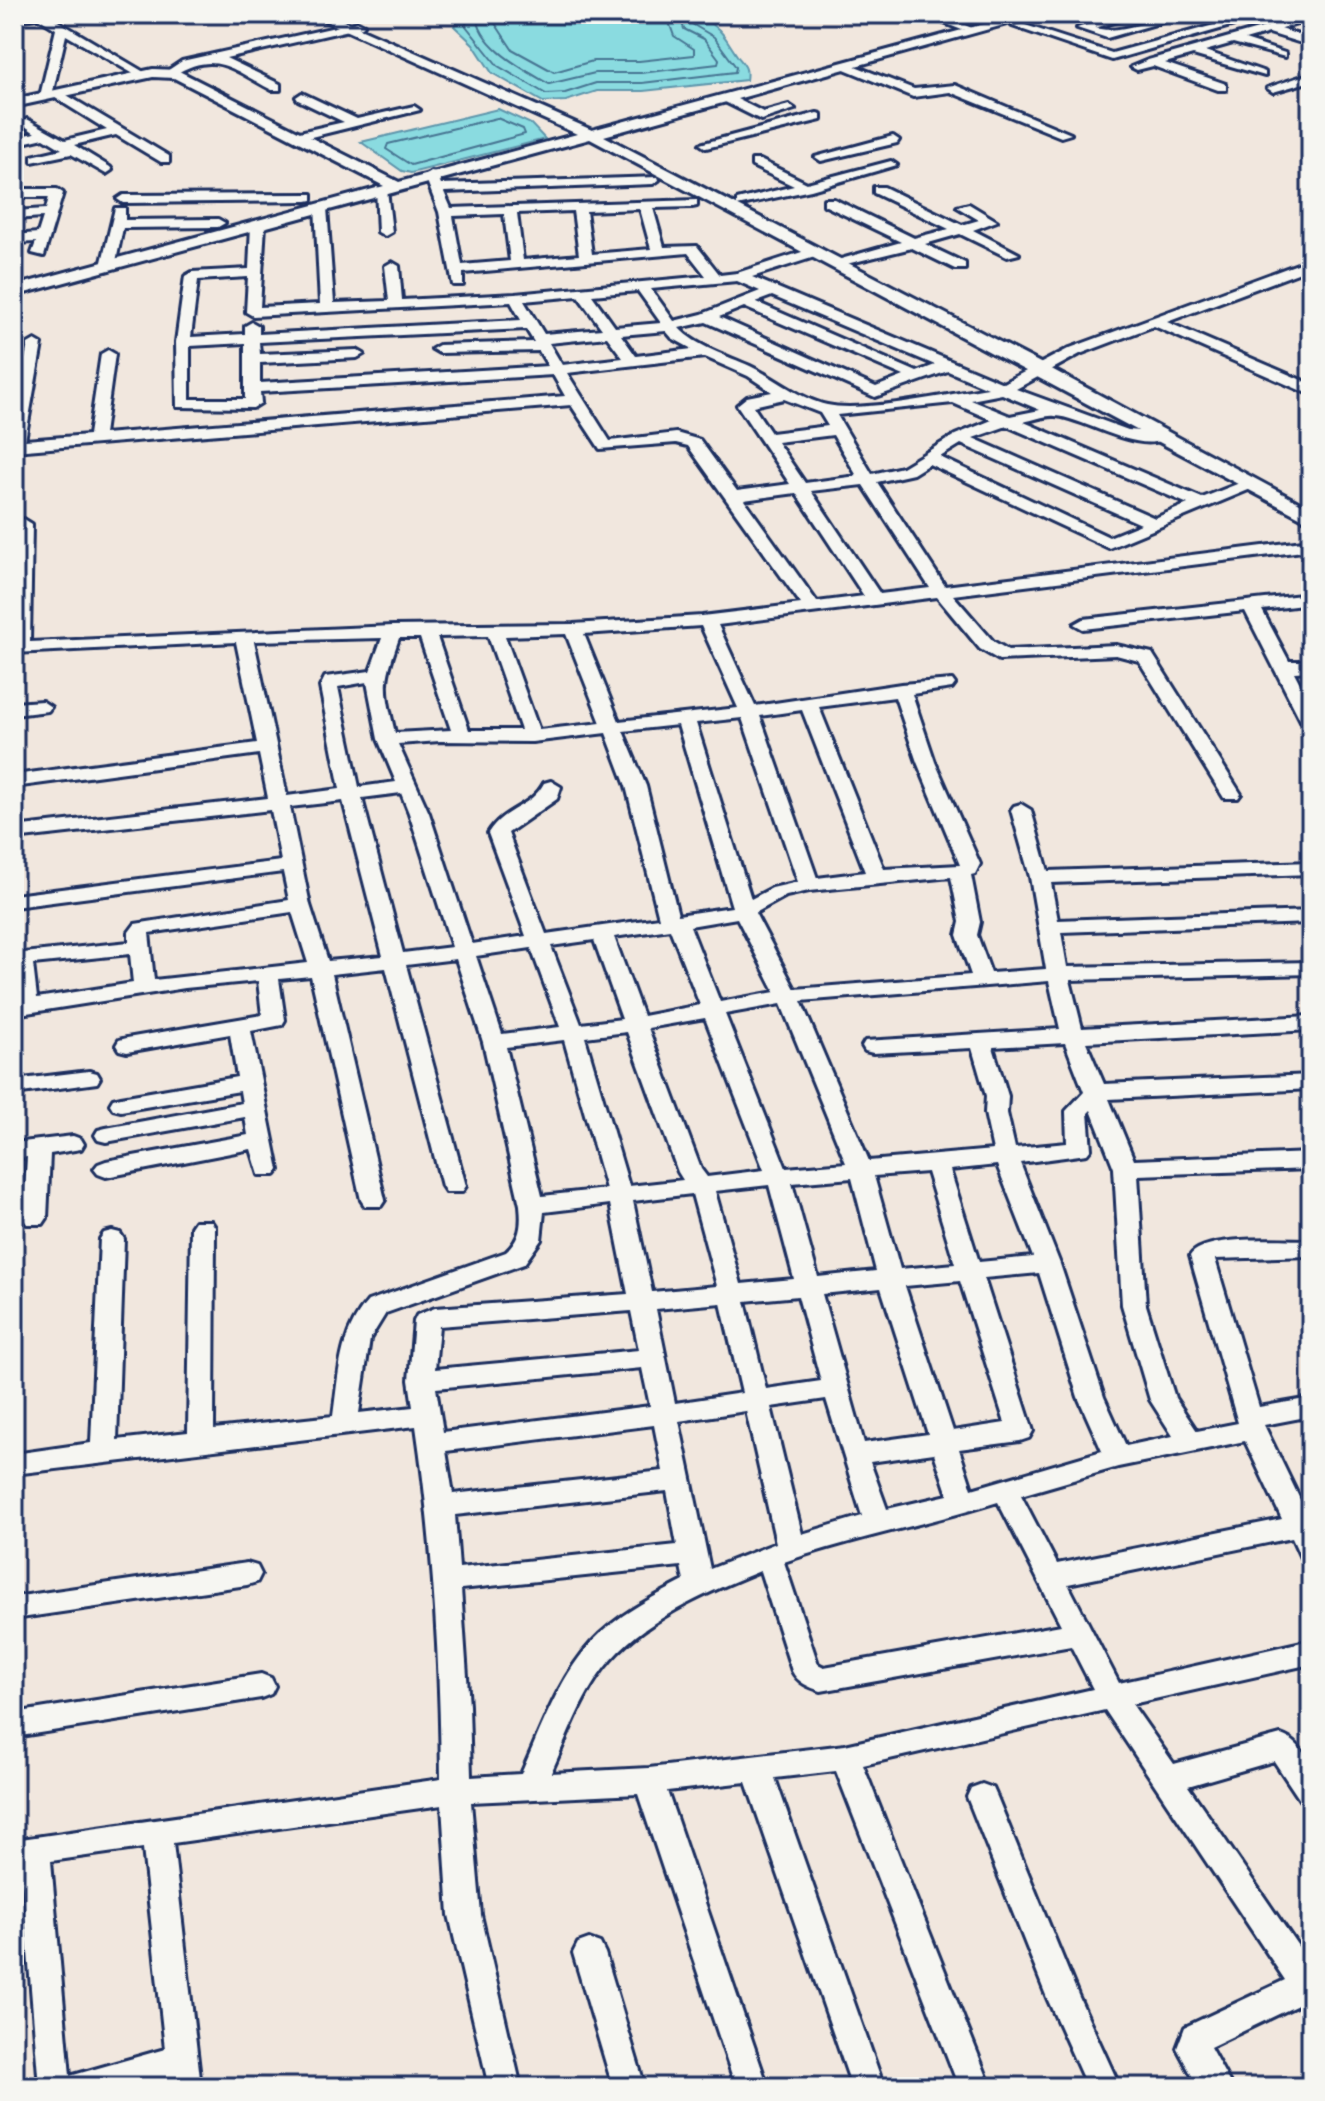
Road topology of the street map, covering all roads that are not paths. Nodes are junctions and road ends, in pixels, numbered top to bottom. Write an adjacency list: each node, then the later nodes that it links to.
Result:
1 (39, 14): 12 (street); 16 (street)
2 (317, 14): 15 (street)
3 (337, 14): 15 (street)
4 (927, 14): 17 (street)
5 (1036, 14): 25 (street)
6 (1083, 14): 13 (street)
7 (1133, 14): 13 (street)
8 (1184, 14): 13 (street)
9 (1266, 14): 14 (street)
10 (1303, 14): 11 (street)
11 (1311, 17): 18 (street)
12 (14, 18)
13 (1109, 18)
14 (1018, 20): 17 (street)
15 (351, 26): 23 (street); 46 (street)
16 (62, 28): 29 (street); 34 (street)
17 (966, 28): 46 (street)
18 (1268, 29): 19 (street); 20 (street)
19 (1232, 39): 21 (street); 22 (street)
20 (1311, 43)
21 (1193, 51): 24 (street); 28 (street)
22 (1281, 55)
23 (216, 57): 27 (street); 31 (street)
24 (1152, 62): 26 (street); 32 (street)
25 (846, 66): 36 (street); 50 (street)
26 (1137, 67)
27 (170, 73): 29 (street); 51 (street)
28 (1261, 74)
29 (143, 75): 34 (street)
30 (1311, 77): 33 (street)
31 (276, 87)
32 (1222, 87)
33 (1273, 88)
34 (51, 95): 37 (street); 45 (street)
35 (302, 97): 44 (street)
36 (727, 98): 40 (street); 46 (street)
37 (14, 103)
38 (796, 107): 40 (street)
39 (414, 110): 44 (street)
40 (761, 116): 42 (street)
41 (817, 117): 47 (street)
42 (736, 122): 47 (street); 48 (street)
43 (27, 123): 49 (street)
44 (355, 123): 51 (street)
45 (118, 131): 55 (street); 59 (street)
46 (594, 131): 65 (street); 66 (street); 73 (street); 91 (street)
47 (755, 132): 54 (street)
48 (694, 133)
49 (44, 134): 53 (street); 55 (street)
50 (1065, 134)
51 (299, 136): 66 (street)
52 (893, 140): 57 (street)
53 (14, 141)
54 (706, 144)
55 (68, 147): 58 (street); 62 (street)
56 (805, 151): 57 (street)
57 (821, 157): 63 (street)
58 (36, 159)
59 (165, 159)
60 (756, 163): 67 (street)
61 (891, 165): 63 (street)
62 (106, 170)
63 (856, 174): 67 (street)
64 (653, 180): 65 (street)
65 (434, 182): 66 (street); 81 (street)
66 (388, 186): 78 (street); 86 (street); 95 (street)
67 (806, 187): 73 (street)
68 (879, 190): 85 (street)
69 (14, 193): 80 (street)
70 (307, 197): 75 (street)
71 (829, 202): 89 (street)
72 (692, 203): 74 (street)
73 (742, 203): 96 (street)
74 (646, 205): 76 (street); 90 (street)
75 (121, 206): 83 (street); 84 (street); 95 (street)
76 (579, 207): 79 (street); 94 (street)
77 (964, 207): 85 (street)
78 (320, 208): 83 (street); 114 (street)
79 (510, 210): 81 (street); 98 (street)
80 (52, 212): 82 (street); 87 (street)
81 (446, 212): 101 (street)
82 (14, 215)
83 (260, 218): 95 (street); 102 (street)
84 (218, 223)
85 (961, 230): 89 (street); 93 (street)
86 (385, 232)
87 (44, 237): 88 (street); 92 (street)
88 (14, 239)
89 (916, 243): 96 (street); 100 (street)
90 (658, 251): 94 (street); 104 (street)
91 (816, 252): 96 (street); 103 (street)
92 (39, 253)
93 (1012, 254)
94 (586, 258): 98 (street)
95 (108, 263): 105 (street); 107 (street)
96 (844, 263): 135 (street)
97 (1311, 263): 118 (street)
98 (517, 264): 101 (street)
99 (392, 266): 113 (street)
100 (960, 266)
101 (455, 270): 111 (street)
102 (254, 273): 115 (street); 125 (street)
103 (739, 277): 104 (street); 108 (street)
104 (717, 280): 106 (street)
105 (14, 285)
106 (642, 287): 109 (street); 120 (street)
107 (14, 291)
108 (772, 291): 112 (street); 117 (street)
109 (583, 293): 110 (street); 122 (street)
110 (515, 298): 111 (street); 119 (street)
111 (462, 301): 113 (street)
112 (746, 303): 116 (street); 121 (street)
113 (396, 305): 114 (street)
114 (327, 309): 115 (street)
115 (253, 312): 123 (street)
116 (707, 317): 120 (street); 124 (street)
117 (833, 317): 121 (street); 134 (street)
118 (1154, 321): 135 (street); 138 (street)
119 (530, 324): 123 (street); 126 (street)
120 (669, 326): 122 (street); 129 (street)
121 (804, 328): 124 (street); 137 (street)
122 (611, 332): 126 (street); 133 (street)
123 (252, 338): 125 (street); 132 (street)
124 (763, 341): 141 (street)
125 (183, 342): 143 (street)
126 (543, 342): 128 (street); 136 (street)
127 (35, 344): 156 (street)
128 (439, 349)
129 (707, 352): 133 (street); 142 (street)
130 (108, 354): 153 (street)
131 (357, 354): 132 (street)
132 (252, 359): 143 (street)
133 (634, 363): 136 (street)
134 (949, 365): 137 (street); 139 (street)
135 (1044, 368): 139 (street); 152 (street); 163 (street)
136 (559, 370): 143 (street); 145 (street)
137 (915, 376): 141 (street)
138 (1303, 380): 140 (street)
139 (1004, 389): 144 (street); 148 (street)
140 (1311, 390)
141 (875, 392): 146 (street)
142 (785, 394): 147 (street); 154 (street)
143 (252, 395): 150 (street)
144 (955, 398): 146 (street); 149 (street)
145 (575, 400): 150 (street); 161 (street)
146 (904, 406): 147 (street)
147 (826, 410): 151 (street)
148 (1056, 411): 149 (street); 152 (street)
149 (1004, 421): 155 (street); 162 (street)
150 (256, 424): 153 (street)
151 (838, 430): 154 (street); 158 (street)
152 (1161, 436): 159 (street)
153 (96, 438): 156 (street)
154 (767, 438): 160 (street)
155 (960, 438): 157 (street); 166 (street)
156 (15, 446)
157 (931, 459): 158 (street); 167 (street)
158 (869, 479): 160 (street); 170 (street)
159 (1252, 483): 162 (street); 164 (street)
160 (800, 488): 161 (street); 172 (street)
161 (731, 497): 174 (street)
162 (1201, 504): 166 (street)
163 (1311, 506)
164 (1311, 517)
165 (24, 524): 182 (street)
166 (1156, 524): 167 (street)
167 (1109, 543): 169 (street)
168 (1311, 545): 169 (street)
169 (1071, 575): 170 (street)
170 (940, 590): 172 (street); 202 (street)
171 (1311, 599): 173 (street)
172 (876, 601): 174 (street)
173 (1251, 606): 176 (street); 184 (street)
174 (814, 609): 175 (street)
175 (707, 620): 178 (street); 191 (street)
176 (1083, 624)
177 (494, 629): 178 (street); 179 (street); 196 (street)
178 (573, 629): 194 (street)
179 (426, 630): 180 (street); 195 (street)
180 (393, 631): 181 (street); 185 (street)
181 (244, 636): 182 (street); 198 (street)
182 (18, 648)
183 (1311, 666): 184 (street)
184 (1283, 667): 193 (street)
185 (377, 675): 197 (street); 203 (street)
186 (946, 684): 187 (street)
187 (901, 689): 188 (street); 209 (street)
188 (808, 702): 191 (street); 210 (street)
189 (42, 707): 190 (street)
190 (14, 709)
191 (749, 712): 192 (street); 212 (street)
192 (685, 719): 194 (street); 215 (street)
193 (1311, 723)
194 (614, 726): 196 (street); 217 (street)
195 (462, 735): 196 (street); 197 (street)
196 (532, 736)
197 (387, 739): 200 (street)
198 (268, 747): 199 (street); 204 (street)
199 (14, 781)
200 (406, 787): 203 (street); 222 (street)
201 (551, 787): 220 (street)
202 (1231, 794)
203 (351, 795): 204 (street); 224 (street)
204 (279, 803): 206 (street); 207 (street)
205 (1021, 810): 211 (street)
206 (14, 833)
207 (293, 865): 213 (street); 214 (street)
208 (1311, 868): 211 (street)
209 (960, 871): 210 (street); 229 (street)
210 (877, 876): 212 (street)
211 (1040, 877): 218 (street)
212 (809, 885): 215 (street)
213 (14, 901)
214 (300, 905): 221 (street); 225 (street)
215 (744, 911): 217 (street); 231 (street)
216 (1311, 917): 218 (street)
217 (674, 923): 219 (street); 233 (street)
218 (1050, 926): 228 (street)
219 (602, 933): 220 (street); 235 (street)
220 (539, 940): 222 (street); 237 (street)
221 (140, 947): 223 (street); 230 (street)
222 (465, 951): 224 (street); 240 (street)
223 (18, 959): 232 (street)
224 (393, 961): 225 (street); 263 (street)
225 (320, 968): 227 (street); 266 (street)
226 (1311, 968): 228 (street)
227 (267, 972): 230 (street); 236 (street)
228 (1058, 974): 229 (street); 238 (street)
229 (983, 980): 231 (street)
230 (144, 989): 232 (street)
231 (788, 996): 233 (street); 261 (street)
232 (20, 1007)
233 (713, 1009): 235 (street); 262 (street)
234 (1311, 1023): 238 (street)
235 (635, 1024): 237 (street); 264 (street)
236 (239, 1026): 241 (street); 244 (street)
237 (573, 1033): 240 (street); 265 (street)
238 (1072, 1033): 239 (street); 247 (street)
239 (980, 1039): 242 (street); 255 (street)
240 (494, 1042): 267 (street)
241 (127, 1045)
242 (873, 1046)
243 (89, 1078): 246 (street)
244 (249, 1082): 248 (street); 249 (street)
245 (1311, 1082): 247 (street)
246 (14, 1087)
247 (1097, 1092): 255 (street); 258 (street)
248 (121, 1104)
249 (253, 1108): 250 (street); 251 (street)
250 (106, 1135)
251 (260, 1140): 259 (street); 260 (street)
252 (73, 1144): 253 (street)
253 (39, 1148): 254 (street); 268 (street)
254 (14, 1151)
255 (1006, 1158): 257 (street); 272 (street)
256 (1311, 1161): 258 (street)
257 (936, 1164): 261 (street); 273 (street)
258 (1126, 1168): 290 (street)
259 (106, 1169)
260 (267, 1170)
261 (861, 1170): 262 (street); 274 (street)
262 (778, 1176): 264 (street); 275 (street)
263 (454, 1186)
264 (702, 1186): 265 (street); 276 (street)
265 (620, 1195): 267 (street); 277 (street)
266 (373, 1200)
267 (532, 1205): 285 (street)
268 (35, 1218)
269 (203, 1227): 287 (street)
270 (112, 1239): 291 (street)
271 (1311, 1248): 286 (street)
272 (1048, 1264): 273 (street); 293 (street)
273 (970, 1270): 274 (street); 288 (street)
274 (890, 1278): 275 (street); 288 (street)
275 (810, 1286): 276 (street); 280 (street)
276 (731, 1293): 277 (street); 281 (street)
277 (640, 1302): 278 (street); 279 (street)
278 (653, 1358): 279 (street); 283 (street)
279 (422, 1380): 284 (street)
280 (836, 1388): 281 (street); 292 (street)
281 (755, 1400): 283 (street); 301 (street)
282 (1311, 1407): 286 (street)
283 (664, 1414): 289 (street); 295 (street)
284 (427, 1415): 285 (street); 289 (street)
285 (345, 1424): 287 (street)
286 (1251, 1424): 290 (street); 300 (street)
287 (201, 1440): 291 (street)
288 (942, 1442): 292 (street); 297 (street)
289 (433, 1443): 298 (street)
290 (1191, 1443): 293 (street)
291 (104, 1451): 294 (street)
292 (854, 1454): 299 (street)
293 (1118, 1457): 296 (street)
294 (14, 1464)
295 (677, 1480): 298 (street); 302 (street)
296 (1005, 1489): 297 (street); 304 (street)
297 (964, 1504): 299 (street)
298 (441, 1506): 305 (street)
299 (878, 1522): 301 (street)
300 (1307, 1533): 304 (street)
301 (780, 1552): 306 (street); 308 (street)
302 (693, 1554): 305 (street); 306 (street)
303 (247, 1574): 307 (street)
304 (1052, 1576): 308 (street)
305 (446, 1580): 318 (street)
306 (699, 1585): 317 (street)
307 (14, 1608)
308 (1080, 1633): 311 (street)
309 (1311, 1652): 311 (street)
310 (261, 1686): 312 (street)
311 (1113, 1699): 313 (street); 315 (street)
312 (14, 1725)
313 (845, 1757): 314 (street); 332 (street)
314 (757, 1770): 316 (street); 331 (street)
315 (1167, 1779): 319 (street); 324 (street)
316 (649, 1781): 317 (street); 330 (street)
317 (530, 1787): 318 (street)
318 (457, 1790): 321 (street); 328 (street)
319 (1311, 1791)
320 (982, 1797): 333 (street)
321 (157, 1833): 322 (street); 325 (street)
322 (24, 1852): 326 (street)
323 (589, 1953): 329 (street)
324 (1309, 1989): 334 (street)
325 (183, 2074): 327 (street)
326 (55, 2087)
327 (81, 2087)
328 (505, 2087)
329 (629, 2087)
330 (752, 2087)
331 (868, 2087)
332 (975, 2087)
333 (1104, 2087)
334 (1216, 2087)

